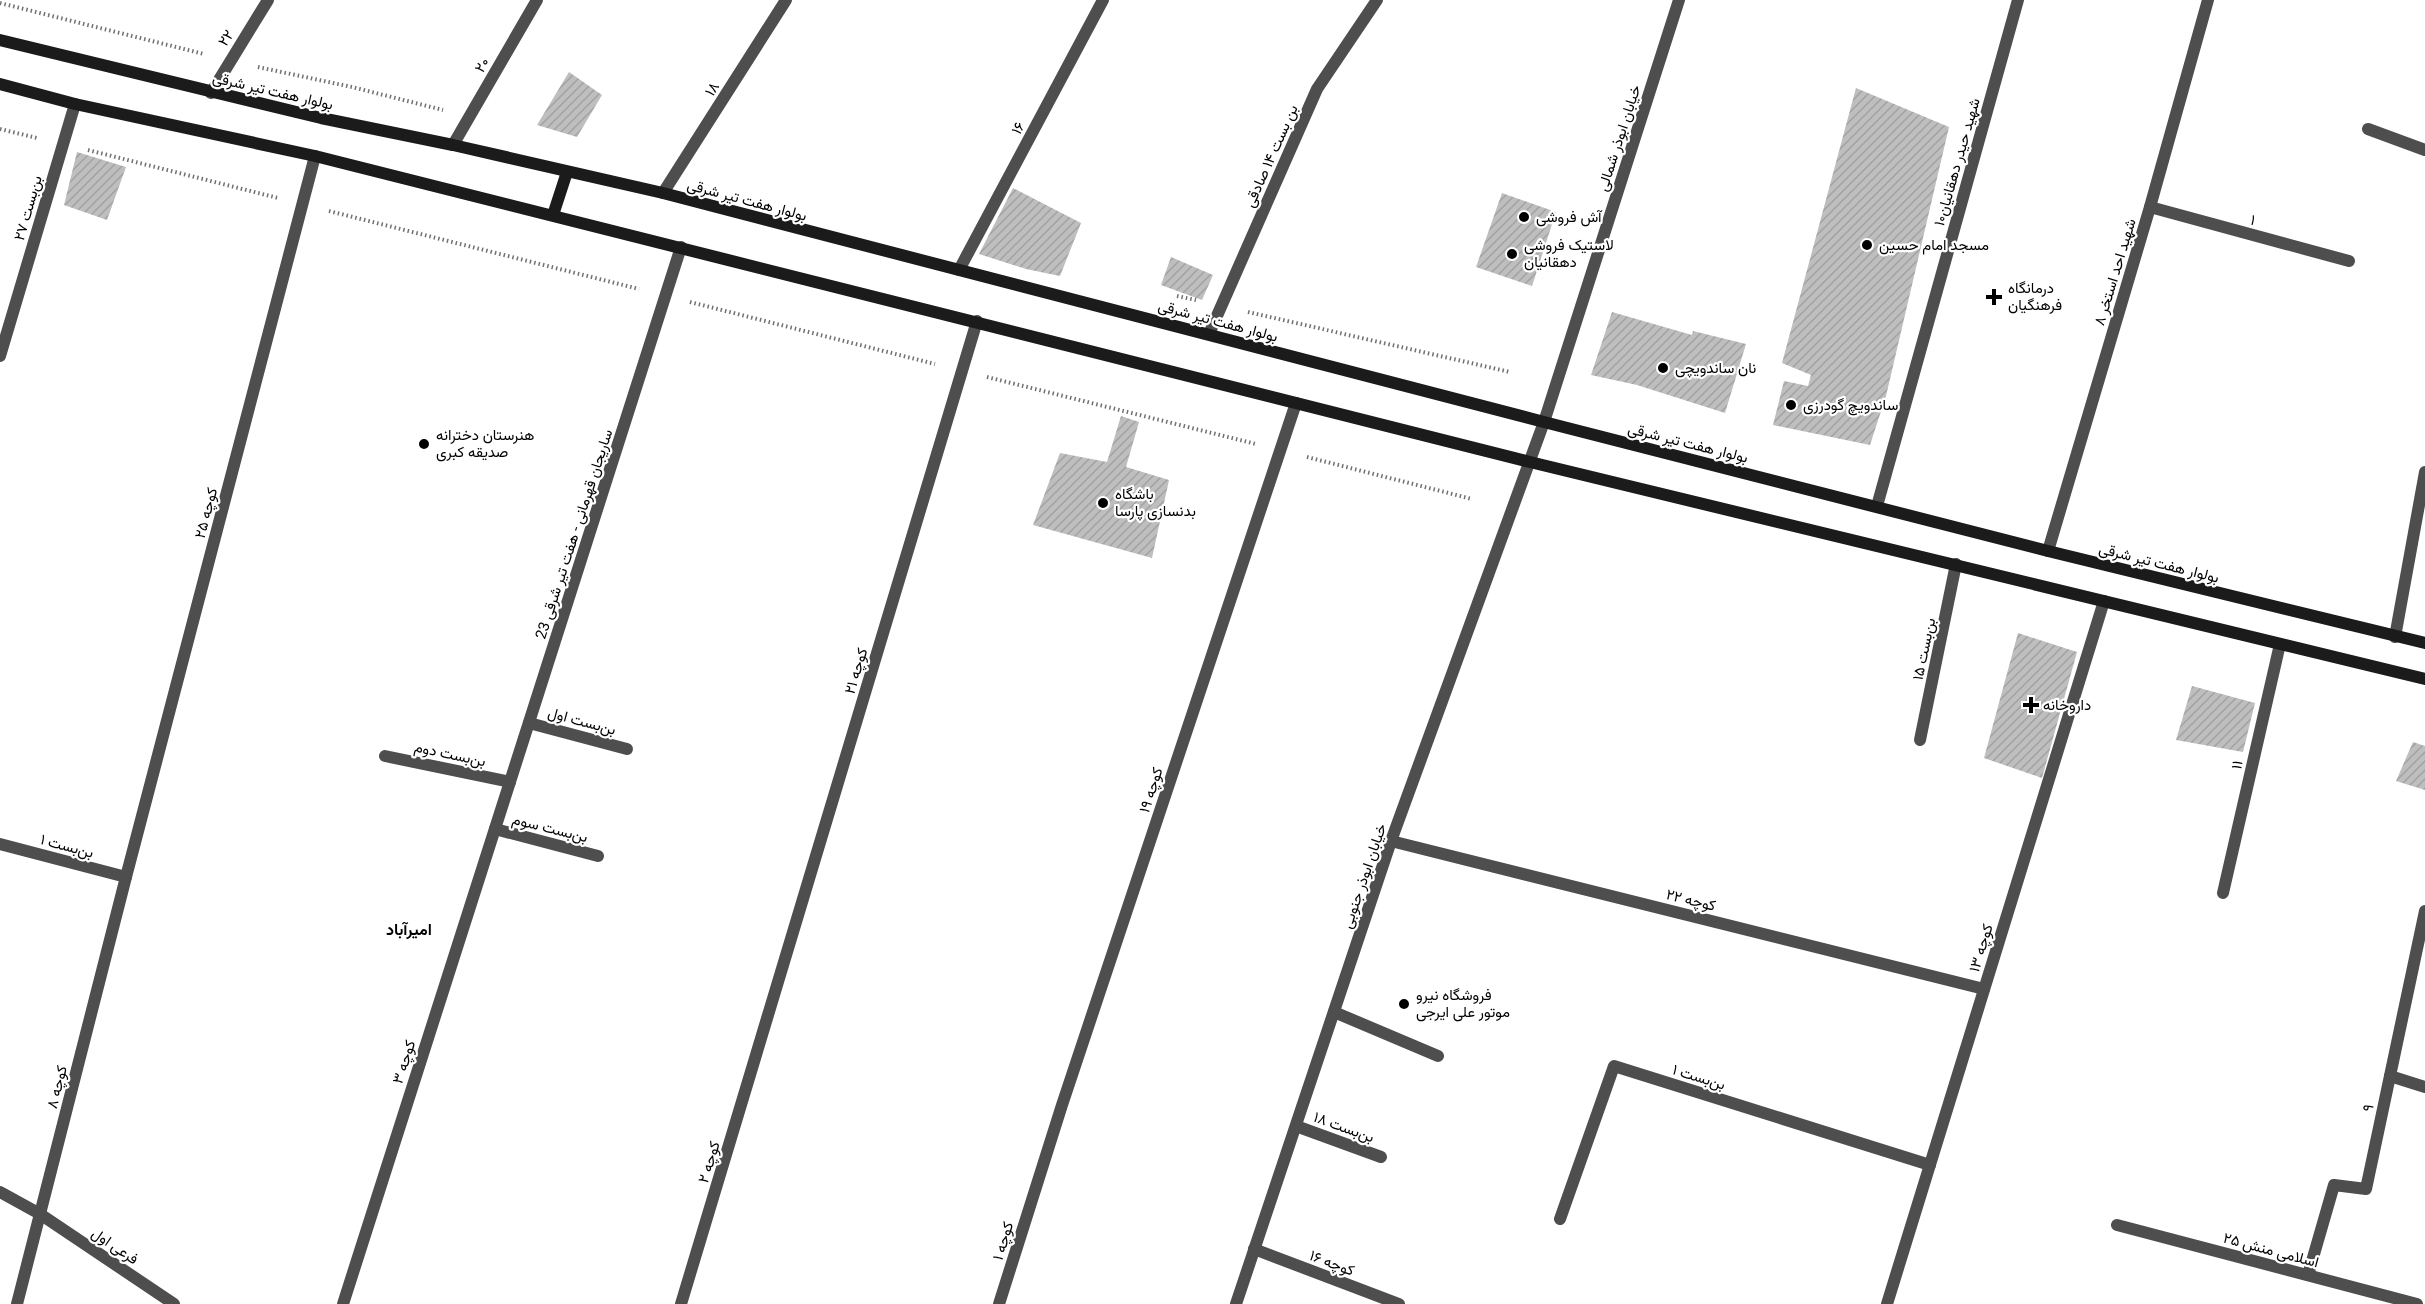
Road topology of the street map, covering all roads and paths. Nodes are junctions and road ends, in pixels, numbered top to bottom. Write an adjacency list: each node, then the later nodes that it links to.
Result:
1 (268, 0): 11 (street, ۲۲)
2 (537, 0): 16 (street, ۲۰)
3 (786, 0): 20 (street, ۱۸)
4 (1103, 0): 26 (street, ۱۶)
5 (1377, 0): 29 (street, بن بست ۱۴ صادقی)
6 (1679, 0): 33 (street, خیابان ابوذر شمالی)
7 (2018, 0): 38 (street, شهید حیدر دهقانیان۱۰)
8 (2208, 0): 22 (street, شهید احد استخر ۸)
9 (0, 40): 11 (main road, بولوار هفت تیر شرقی)
10 (0, 84): 12 (main road)
11 (211, 93): 16 (main road, بولوار هفت تیر شرقی)
12 (75, 104): 15 (street, بن‌بست ۲۷); 18 (main road)
13 (0, 129): 15 (path)
14 (2368, 129): 17 (street)
15 (63, 144): 21 (path); 30 (street, بن‌بست ۲۷)
16 (453, 145): 19 (main road, بولوار هفت تیر شرقی)
17 (2425, 150)
18 (315, 156): 21 (street, کوچه ۲۵); 23 (main road)
19 (567, 172): 20 (main road, بولوار هفت تیر شرقی); 23 (main road)
20 (663, 193): 26 (main road, بولوار هفت تیر شرقی)
21 (302, 204): 27 (path); 55 (street, کوچه ۲۵)
22 (2150, 207): 25 (street, ۱); 39 (street, شهید احد استخر ۸)
23 (553, 215): 24 (main road)
24 (681, 246): 27 (street, ساریجان قهرمانی - هفت تیر شرقی 23); 28 (main road)
25 (2349, 261)
26 (960, 270): 29 (main road, بولوار هفت تیر شرقی)
27 (665, 296): 31 (path); 46 (street, ساریجان قهرمانی - هفت تیر شرقی 23)
28 (977, 321): 31 (street, کوچه ۲۱); 32 (main road)
29 (1209, 334): 33 (main road, بولوار هفت تیر شرقی)
30 (0, 356)
31 (962, 371): 34 (path); 60 (street, کوچه ۲۱)
32 (1296, 403): 34 (street, کوچه ۱۹); 35 (main road)
33 (1544, 422): 35 (street, خیابان ابوذر شمالی); 38 (main road, بولوار هفت تیر شرقی)
34 (1280, 450): 37 (path); 67 (street, کوچه ۱۹)
35 (1530, 462): 40 (main road); 52 (street, خیابان ابوذر جنوبی)
36 (2425, 472): 42 (street)
37 (1472, 499)
38 (1877, 506): 39 (main road, بولوار هفت تیر شرقی)
39 (2048, 551): 42 (main road, بولوار هفت تیر شرقی)
40 (1956, 564): 41 (main road); 47 (street, بن‌بست ۱۵)
41 (2104, 601): 44 (main road); 58 (street, کوچه ۱۳)
42 (2395, 637): 43 (main road, بولوار هفت تیر شرقی)
43 (2425, 643)
44 (2280, 644): 45 (main road); 56 (street, ۱۱)
45 (2425, 679)
46 (529, 723): 48 (street, بن‌بست اول); 50 (street, ساریجان قهرمانی - هفت تیر شرقی 23)
47 (1920, 740)
48 (627, 749)
49 (385, 756): 50 (street, بن‌بست دوم)
50 (510, 782): 51 (street, ساریجان قهرمانی - هفت تیر شرقی 23)
51 (495, 830): 54 (street, بن‌بست سوم); 76 (street, کوچه ۳)
52 (1391, 841): 58 (street, کوچه ۲۲); 59 (street, خیابان ابوذر جنوبی)
53 (0, 844): 55 (street, بن‌بست ۱)
54 (598, 856)
55 (126, 877): 69 (street, کوچه ۸)
56 (2223, 893)
57 (2425, 911): 62 (street, ۹)
58 (1984, 989): 66 (street, کوچه ۱۳)
59 (1334, 1012): 61 (street); 64 (street, خیابان ابوذر جنوبی)
60 (765, 1029): 77 (street, کوچه ۲)
61 (1438, 1056)
62 (2390, 1076): 63 (street); 73 (street, ۹)
63 (2425, 1088)
64 (1296, 1126): 65 (street, بن‌بست ۱۸); 72 (street, خیابان ابوذر جنوبی)
65 (1381, 1157)
66 (1930, 1165): 70 (street, بن‌بست ۱); 81 (street, کوچه ۱۳)
67 (1036, 1187): 78 (street, کوچه ۱)
68 (0, 1192): 69 (street, فرعی اول)
69 (40, 1214): 74 (street, کوچه ۸); 75 (street, فرعی اول)
70 (1560, 1218)
71 (2117, 1225): 73 (street, اسلامی منش ۲۵)
72 (1254, 1249): 79 (street, خیابان ابوذر جنوبی); 80 (street, کوچه ۱۶)
73 (2308, 1275): 82 (street, اسلامی منش ۲۵)
74 (17, 1304)
75 (174, 1304)
76 (343, 1304)
77 (681, 1304)
78 (999, 1304)
79 (1236, 1304)
80 (1399, 1304)
81 (1887, 1304)
82 (2417, 1304)

